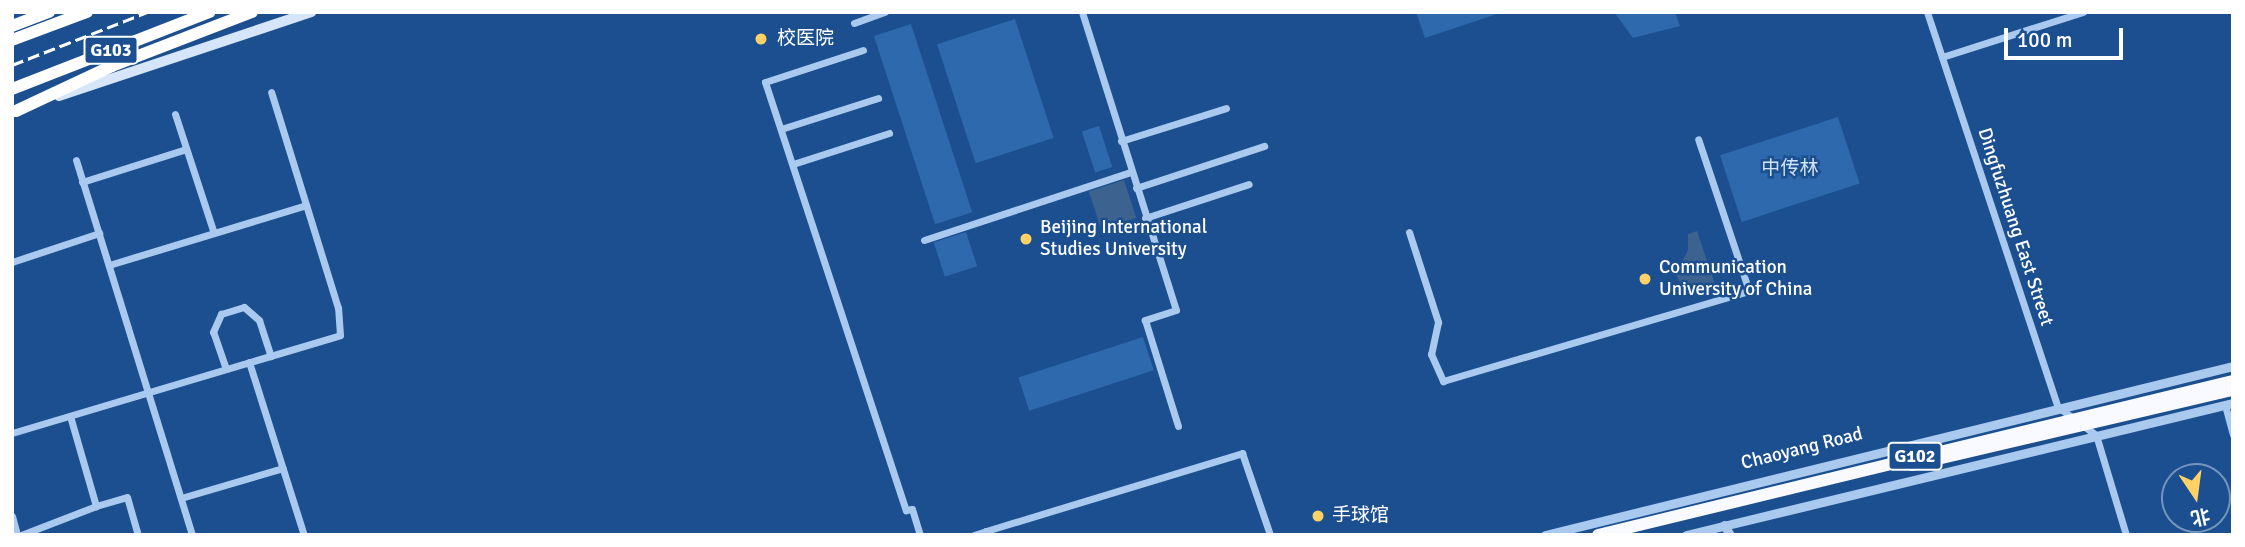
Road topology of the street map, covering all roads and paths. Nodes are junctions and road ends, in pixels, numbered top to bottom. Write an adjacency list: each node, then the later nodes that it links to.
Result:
1 (31, 12): 11 (main road)
2 (49, 12): 11 (highway)
3 (87, 12): 13 (highway, G103)
4 (210, 12): 16 (highway, G103)
5 (252, 12): 20 (highway)
6 (311, 12): 20 (main road)
7 (885, 12): 12 (street)
8 (1082, 12): 25 (street)
9 (1927, 12): 15 (street, Dingfuzhuang East Street)
10 (2083, 12): 15 (street)
11 (12, 23)
12 (853, 23)
13 (12, 40)
14 (863, 50): 22 (street)
15 (1942, 57): 50 (street, Dingfuzhuang East Street)
16 (12, 89)
17 (271, 92): 34 (street)
18 (878, 98): 22 (street)
19 (1226, 108): 25 (street)
20 (14, 112)
21 (175, 114): 27 (street)
22 (781, 129): 29 (street)
23 (889, 133): 29 (street)
24 (1698, 139): 36 (street)
25 (1121, 141): 30 (street)
26 (1264, 146): 33 (street)
27 (186, 149): 31 (street); 38 (street)
28 (76, 160): 31 (street)
29 (793, 164): 67 (street)
30 (1131, 173): 33 (street); 39 (street)
31 (82, 182): 37 (street)
32 (1249, 184): 35 (street)
33 (1136, 188): 35 (street)
34 (306, 205): 38 (street); 42 (street)
35 (1145, 218): 53 (street)
36 (1409, 232)
37 (99, 233): 40 (street); 41 (street)
38 (214, 233): 41 (street)
39 (924, 240)
40 (12, 262)
41 (109, 265): 48 (street)
42 (271, 356): 43 (street); 45 (street)
43 (249, 362): 45 (street); 57 (street)
44 (2233, 366): 50 (street, Chaoyang Road)
45 (226, 369): 48 (street)
46 (2233, 381): 52 (highway, Chaoyang Road / G102)
47 (2233, 390): 52 (highway, Chaoyang Road / G102)
48 (150, 392): 51 (street); 58 (street)
49 (2229, 404): 55 (street); 56 (street)
50 (2058, 407): 52 (street); 70 (street, Chaoyang Road)
51 (69, 416): 54 (street); 59 (street)
52 (2078, 422): 55 (street); 71 (highway, Chaoyang Road / G102); 72 (highway, Chaoyang Road / G102)
53 (1178, 426)
54 (12, 433)
55 (2096, 435): 61 (street); 75 (street)
56 (2233, 435)
57 (283, 468): 58 (street); 66 (street)
58 (181, 498): 65 (street)
59 (96, 506): 63 (street); 64 (street)
60 (12, 516): 63 (street)
61 (1724, 525): 73 (street); 74 (street)
62 (987, 533): 68 (street); 69 (street)
63 (19, 535)
64 (138, 535)
65 (191, 535)
66 (304, 535)
67 (920, 535)
68 (974, 535)
69 (1270, 535)
70 (1545, 535)
71 (1598, 535)
72 (1630, 535)
73 (1686, 535)
74 (1730, 535)
75 (2126, 535)

